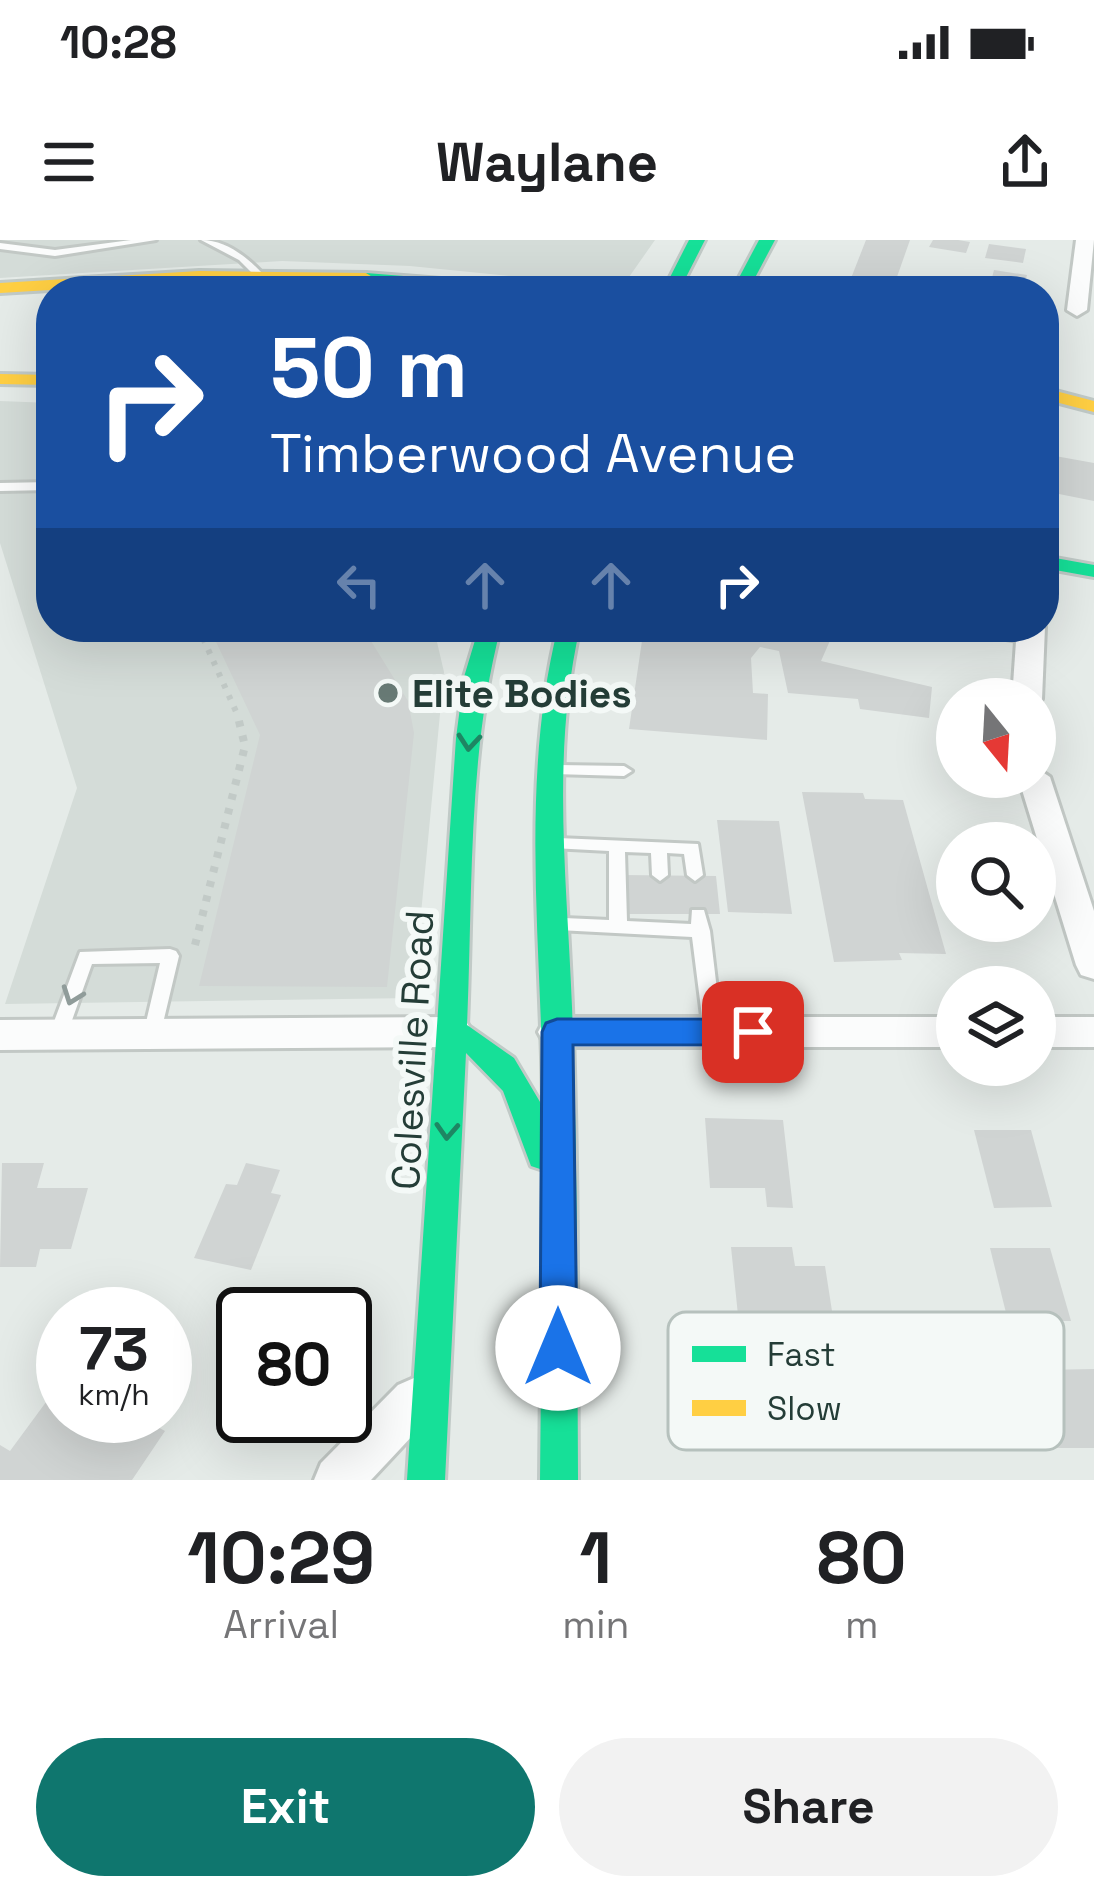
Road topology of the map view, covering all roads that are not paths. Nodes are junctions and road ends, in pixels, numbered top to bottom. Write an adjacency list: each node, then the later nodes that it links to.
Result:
1 (151, 240): 6 (lane)
2 (206, 240): 7 (lane)
3 (697, 240): 10 (main road)
4 (767, 240): 11 (main road)
5 (1085, 240): 16 (street)
6 (0, 246)
7 (244, 259): 8 (main road); 9 (main road)
8 (118, 276)
9 (316, 276)
10 (679, 276)
11 (748, 276)
12 (36, 285): 13 (main road)
13 (0, 288)
14 (36, 297): 15 (main road)
15 (0, 308)
16 (1077, 310)
17 (4, 378): 18 (main road)
18 (36, 379)
19 (36, 486): 20 (lane)
20 (0, 487)
21 (1059, 565): 22 (main road)
22 (1094, 571)
23 (486, 642): 38 (main road, Colesville Road, one-way to 38)
24 (565, 642): 27 (main road)
25 (1030, 642): 26 (street)
26 (1028, 678)
27 (548, 770): 28 (lane); 30 (main road)
28 (624, 771)
29 (1041, 798): 37 (street)
30 (548, 844): 31 (lane); 35 (main road)
31 (617, 846): 32 (lane); 36 (lane)
32 (659, 847): 33 (lane); 34 (lane)
33 (660, 875)
34 (695, 875)
35 (553, 924): 36 (lane); 39 (main road)
36 (618, 927): 40 (lane)
37 (1094, 965)
38 (453, 1032): 46 (street); 47 (main road); 48 (main road, Colesville Road, one-way to 48)
39 (557, 1032): 40 (street); 47 (main road)
40 (712, 1032): 41 (street)
41 (936, 1032)
42 (1056, 1032): 43 (street)
43 (1094, 1032)
44 (0, 1035): 45 (street)
45 (58, 1035): 46 (street); 46 (lane, one-way to 45)
46 (152, 1035)
47 (558, 1216): 51 (main road)
48 (432, 1383): 49 (street); 50 (main road, Colesville Road)
49 (338, 1480)
50 (426, 1480)
51 (559, 1480)

